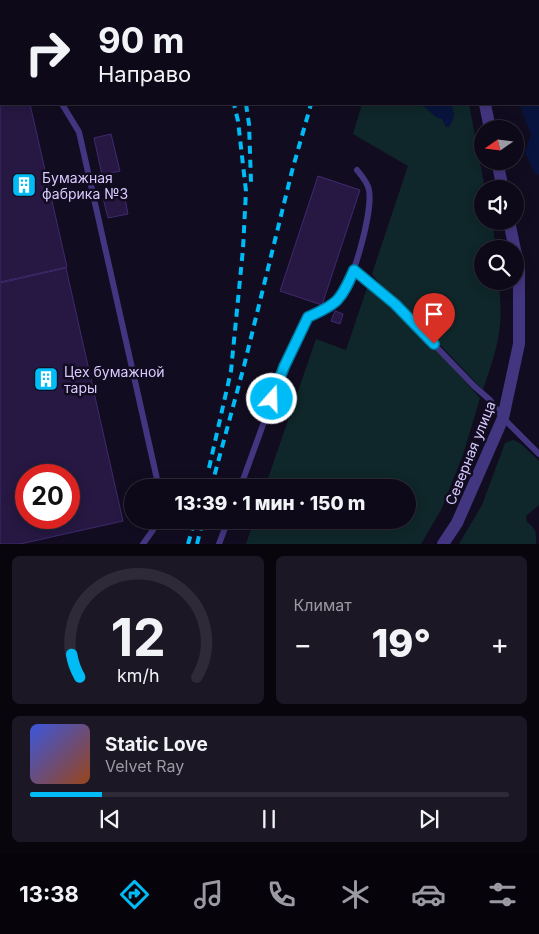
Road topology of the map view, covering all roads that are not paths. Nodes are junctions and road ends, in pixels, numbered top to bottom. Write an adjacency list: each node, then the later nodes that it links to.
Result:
1 (63, 105): 9 (lane)
2 (485, 105): 3 (street)
3 (488, 120)
4 (357, 170): 6 (lane)
5 (512, 230): 7 (street, Северная улица)
6 (354, 270): 7 (lane); 10 (lane)
7 (503, 418): 8 (lane); 15 (street, Северная улица)
8 (539, 454)
9 (157, 479)
10 (243, 479)
11 (153, 529): 13 (lane)
12 (225, 529): 14 (lane)
13 (143, 544)
14 (219, 544)
15 (443, 544)

